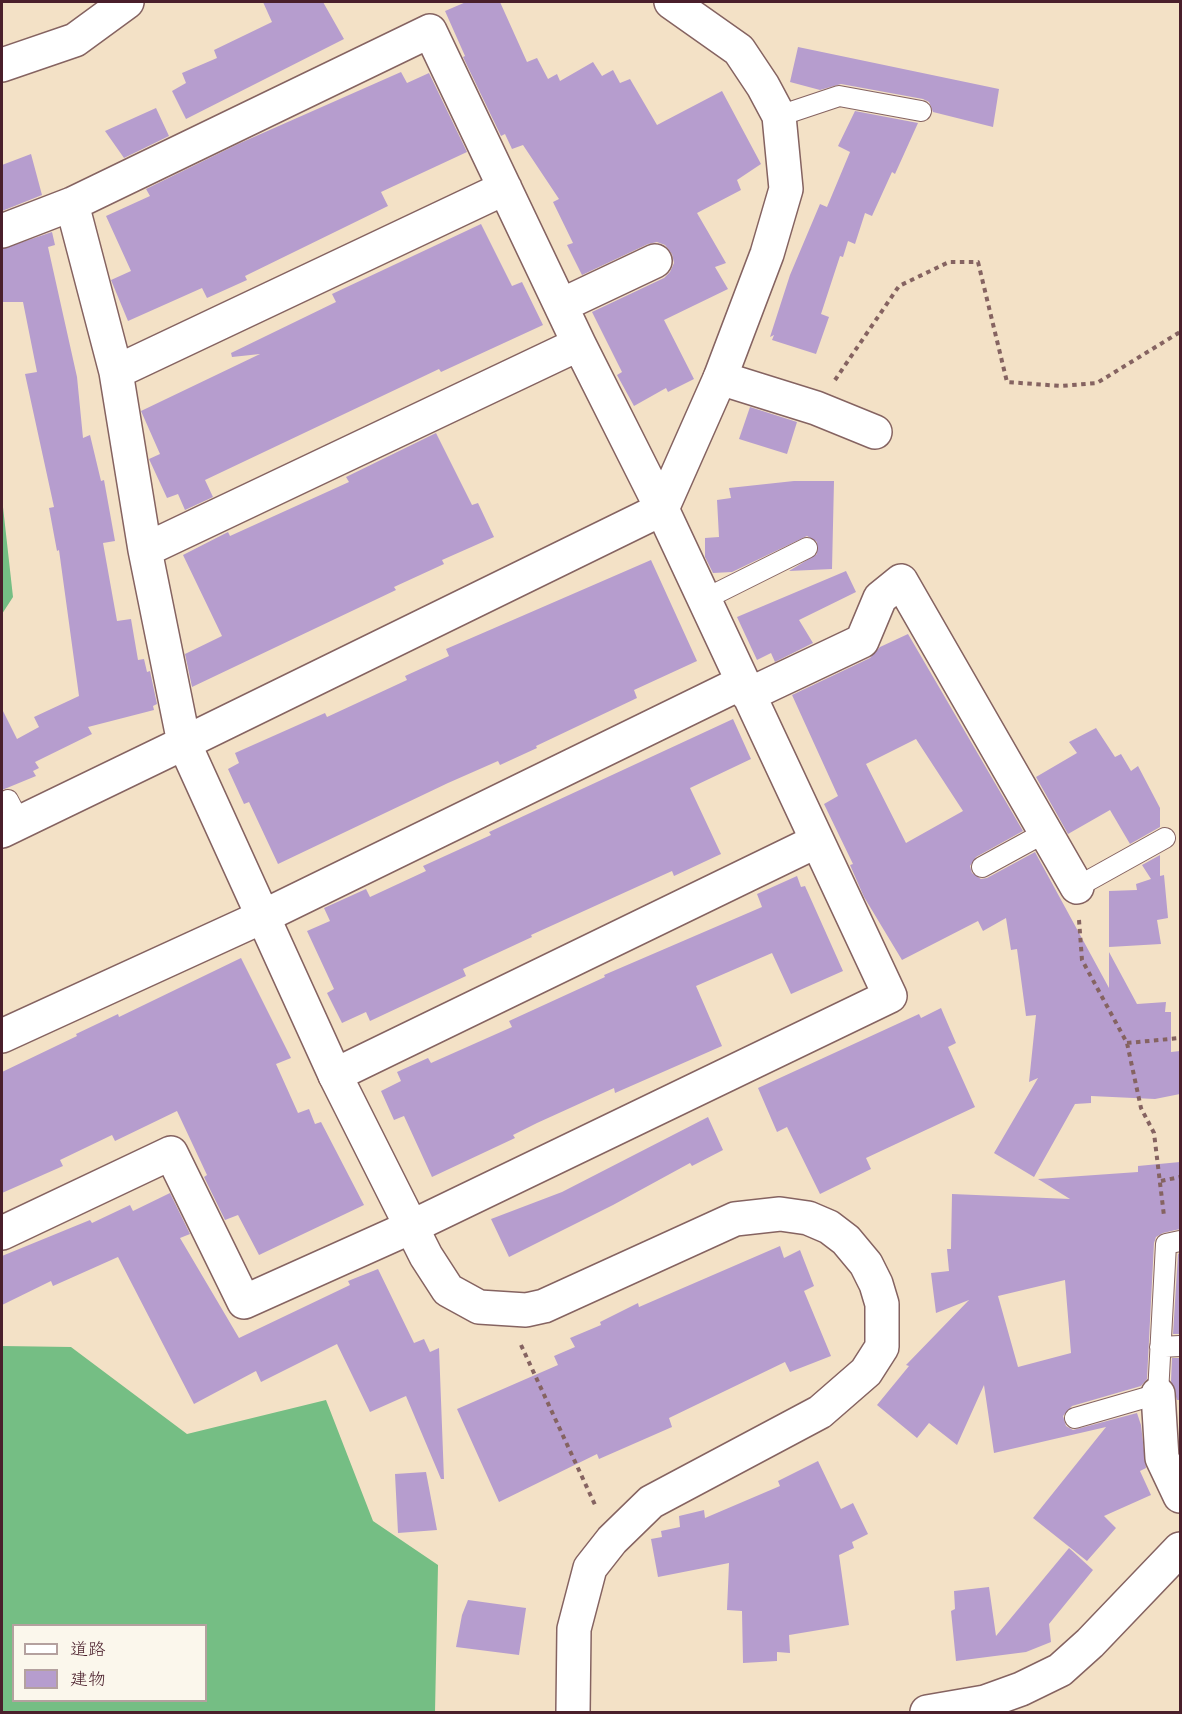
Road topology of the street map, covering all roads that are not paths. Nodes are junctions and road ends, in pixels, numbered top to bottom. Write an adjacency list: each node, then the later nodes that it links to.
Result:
1 (127, 2): 3 (street)
2 (671, 2): 5 (street)
3 (2, 65)
4 (921, 111): 5 (lane)
5 (779, 116): 13 (street)
6 (506, 188): 7 (street); 10 (street); 12 (street)
7 (72, 204): 8 (street); 12 (street)
8 (2, 231)
9 (655, 261): 10 (street)
10 (562, 305): 11 (street)
11 (579, 344): 15 (street); 17 (street)
12 (116, 372): 17 (street)
13 (720, 378): 14 (street); 15 (street)
14 (875, 432)
15 (662, 509): 18 (street); 20 (street)
16 (807, 548): 18 (lane)
17 (146, 550): 20 (street)
18 (703, 600): 19 (street)
19 (745, 689): 22 (street); 24 (street); 27 (street)
20 (184, 742): 21 (street); 27 (street)
21 (9, 817)
22 (1046, 832): 25 (lane); 26 (street)
23 (1165, 838): 26 (lane)
24 (817, 841): 29 (street); 30 (street)
25 (982, 867)
26 (1077, 887)
27 (264, 916): 28 (street); 29 (street)
28 (2, 1036)
29 (336, 1075): 30 (street)
30 (411, 1227): 31 (street); 40 (street)
31 (2, 1233)
32 (1173, 1243): 34 (lane)
33 (1180, 1346): 34 (lane)
34 (1160, 1347): 35 (lane)
35 (1158, 1394): 36 (lane); 37 (street)
36 (1075, 1418)
37 (1180, 1496)
38 (1180, 1549): 39 (street)
39 (960, 1710): 41 (street)
40 (573, 1713)
41 (927, 1713)

